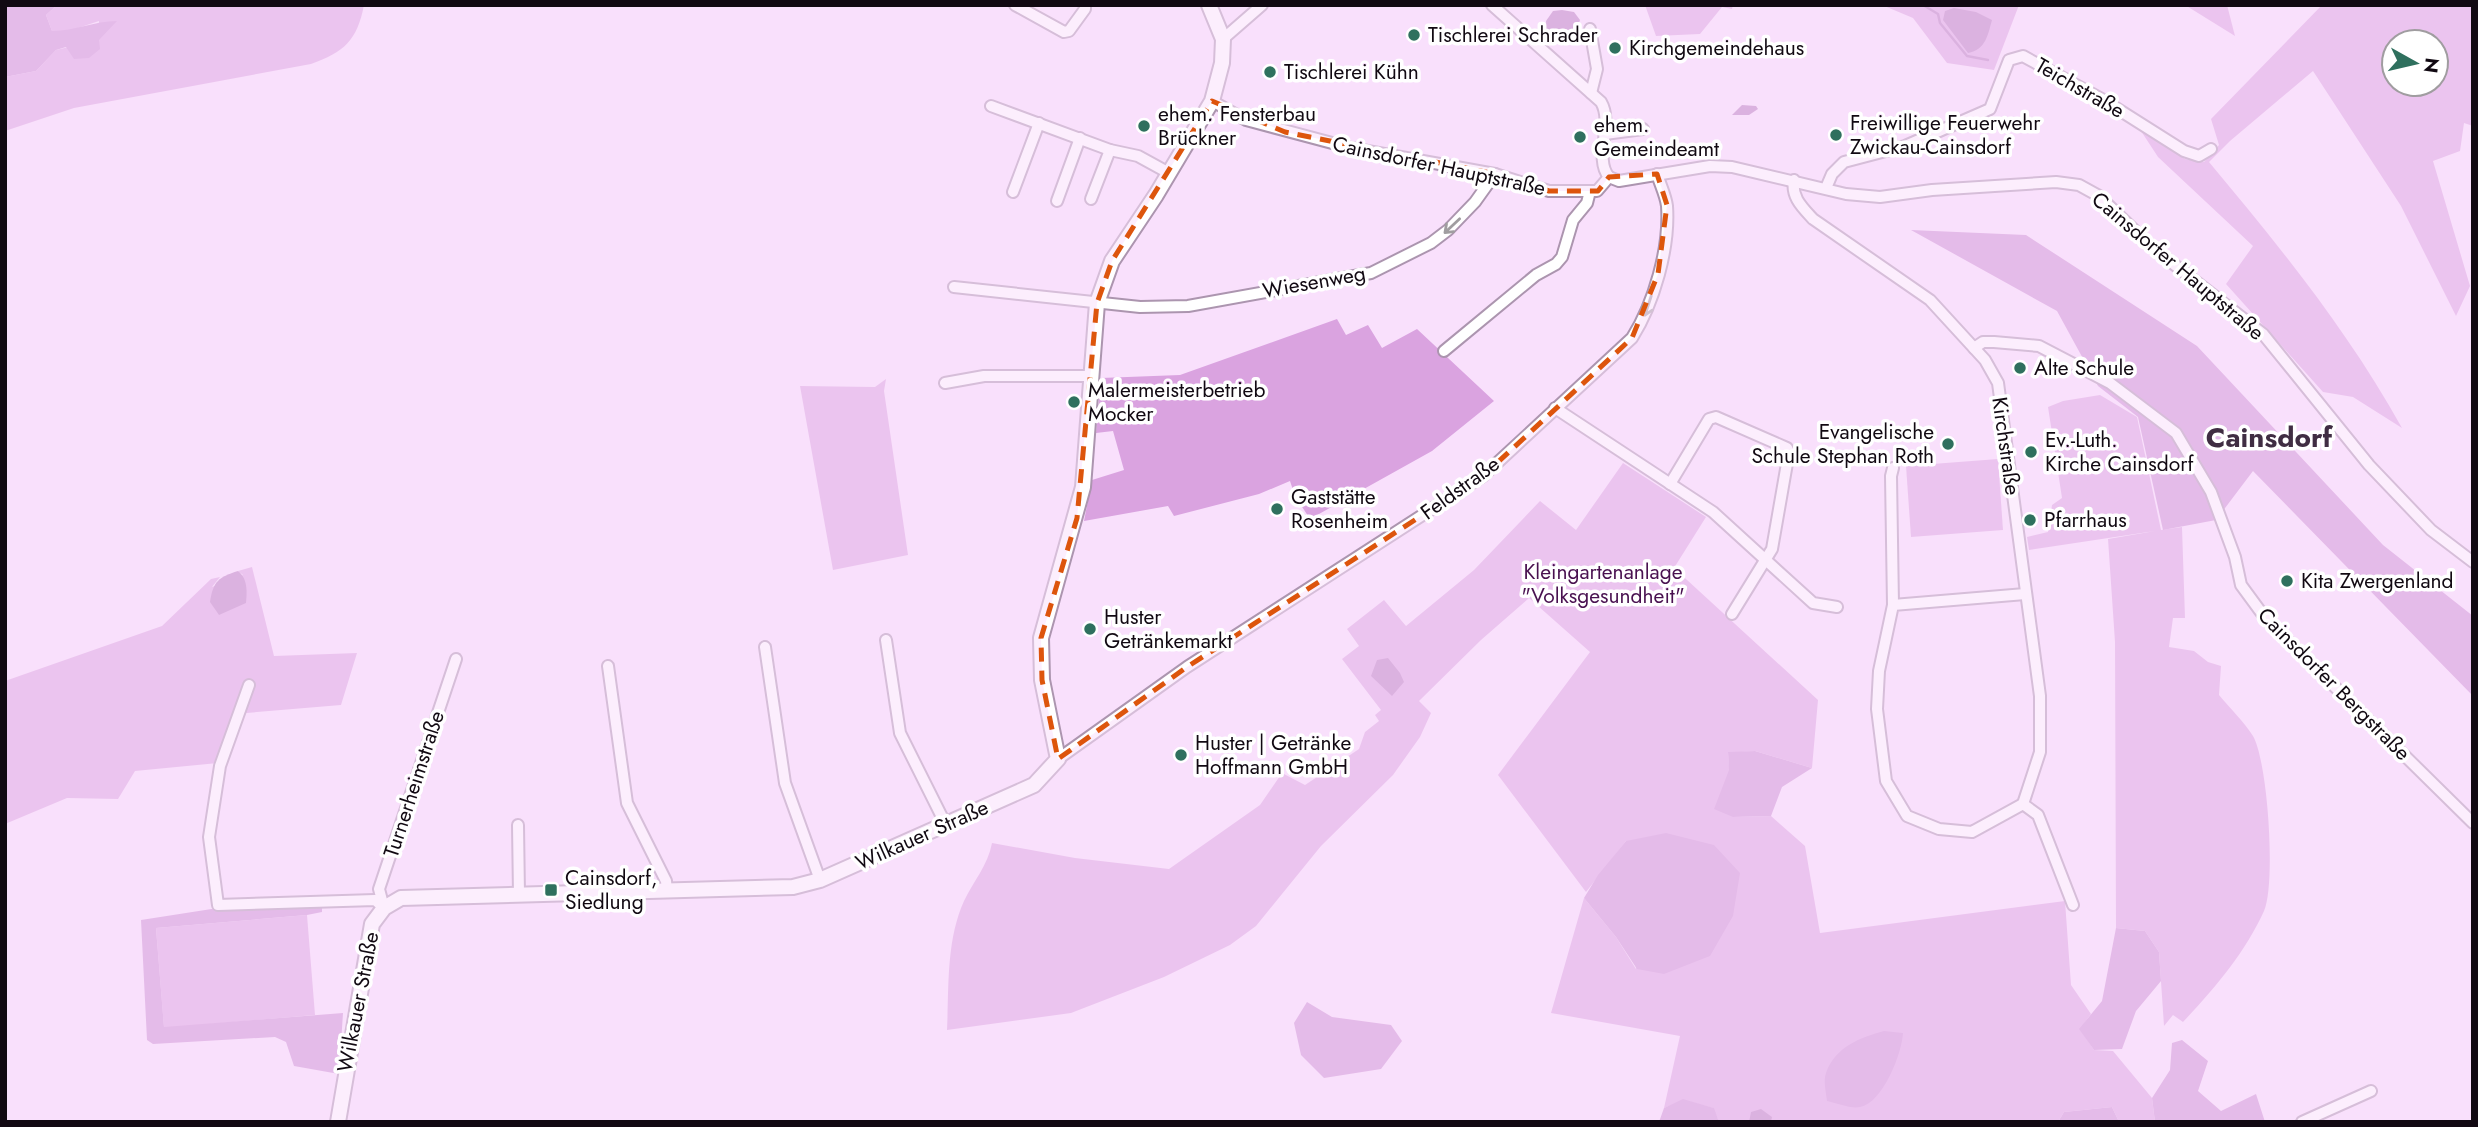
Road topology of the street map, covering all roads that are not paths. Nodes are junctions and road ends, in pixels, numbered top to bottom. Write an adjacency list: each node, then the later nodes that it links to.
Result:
1 (1015, 5): 2 (street)
2 (1085, 5)
3 (1209, 5): 7 (street)
4 (1262, 5): 7 (street)
5 (1492, 5): 8 (street)
6 (1590, 29): 8 (street)
7 (1223, 38): 9 (street)
8 (1591, 93): 13 (street)
9 (1212, 101): 17 (street); 18 (street, Cainsdorfer Hauptstraße)
10 (991, 106): 11 (street)
11 (1039, 123): 14 (street); 24 (street)
12 (1643, 129): 13 (street)
13 (1605, 134): 20 (street)
14 (1080, 138): 16 (street); 26 (street)
15 (2211, 149): 22 (street, Teichstraße)
16 (1110, 150): 17 (street); 25 (street)
17 (1169, 173): 28 (street)
18 (1496, 173): 23 (street, Cainsdorfer Hauptstraße); 28 (street, Wiesenweg, one-way to 28)
19 (1657, 174): 20 (street, Cainsdorfer Hauptstraße); 21 (street, Cainsdorfer Hauptstraße); 33 (street, Feldstraße, one-way to 33)
20 (1609, 177): 23 (street)
21 (1794, 180): 22 (street, Cainsdorfer Hauptstraße); 29 (street, Kirchstraße)
22 (1826, 188): 37 (street, Cainsdorfer Hauptstraße)
23 (1590, 191): 30 (street)
24 (1013, 192)
25 (1091, 199)
26 (1057, 201)
27 (954, 287): 28 (street, Wiesenweg)
28 (1097, 303): 31 (street)
29 (1974, 348): 38 (street, Kirchstraße); 50 (street, Cainsdorfer Bergstraße)
30 (1444, 351)
31 (1093, 376): 32 (street); 47 (street)
32 (945, 383)
33 (1555, 408): 35 (street); 47 (street, Feldstraße)
34 (1893, 468): 39 (street)
35 (1670, 484): 36 (street); 36 (street)
36 (1766, 560): 40 (street); 41 (street)
37 (2473, 562)
38 (2025, 594): 39 (street); 48 (street, Kirchstraße)
39 (1893, 605): 48 (street)
40 (1837, 607)
41 (1732, 614)
42 (886, 640): 49 (street)
43 (765, 647): 52 (street)
44 (456, 659): 56 (street, Turnerheimstraße)
45 (608, 666): 53 (street)
46 (249, 685): 56 (street)
47 (1058, 759): 49 (street, Wilkauer Straße)
48 (2023, 804): 55 (street)
49 (945, 823): 52 (street, Wilkauer Straße)
50 (2473, 823)
51 (518, 825): 54 (street)
52 (820, 880): 53 (street, Wilkauer Straße)
53 (667, 891): 54 (street, Wilkauer Straße)
54 (519, 894): 56 (street, Wilkauer Straße)
55 (2073, 905)
56 (384, 908): 58 (street, Wilkauer Straße)
57 (2371, 1091): 59 (street)
58 (338, 1122)
59 (2302, 1122)

